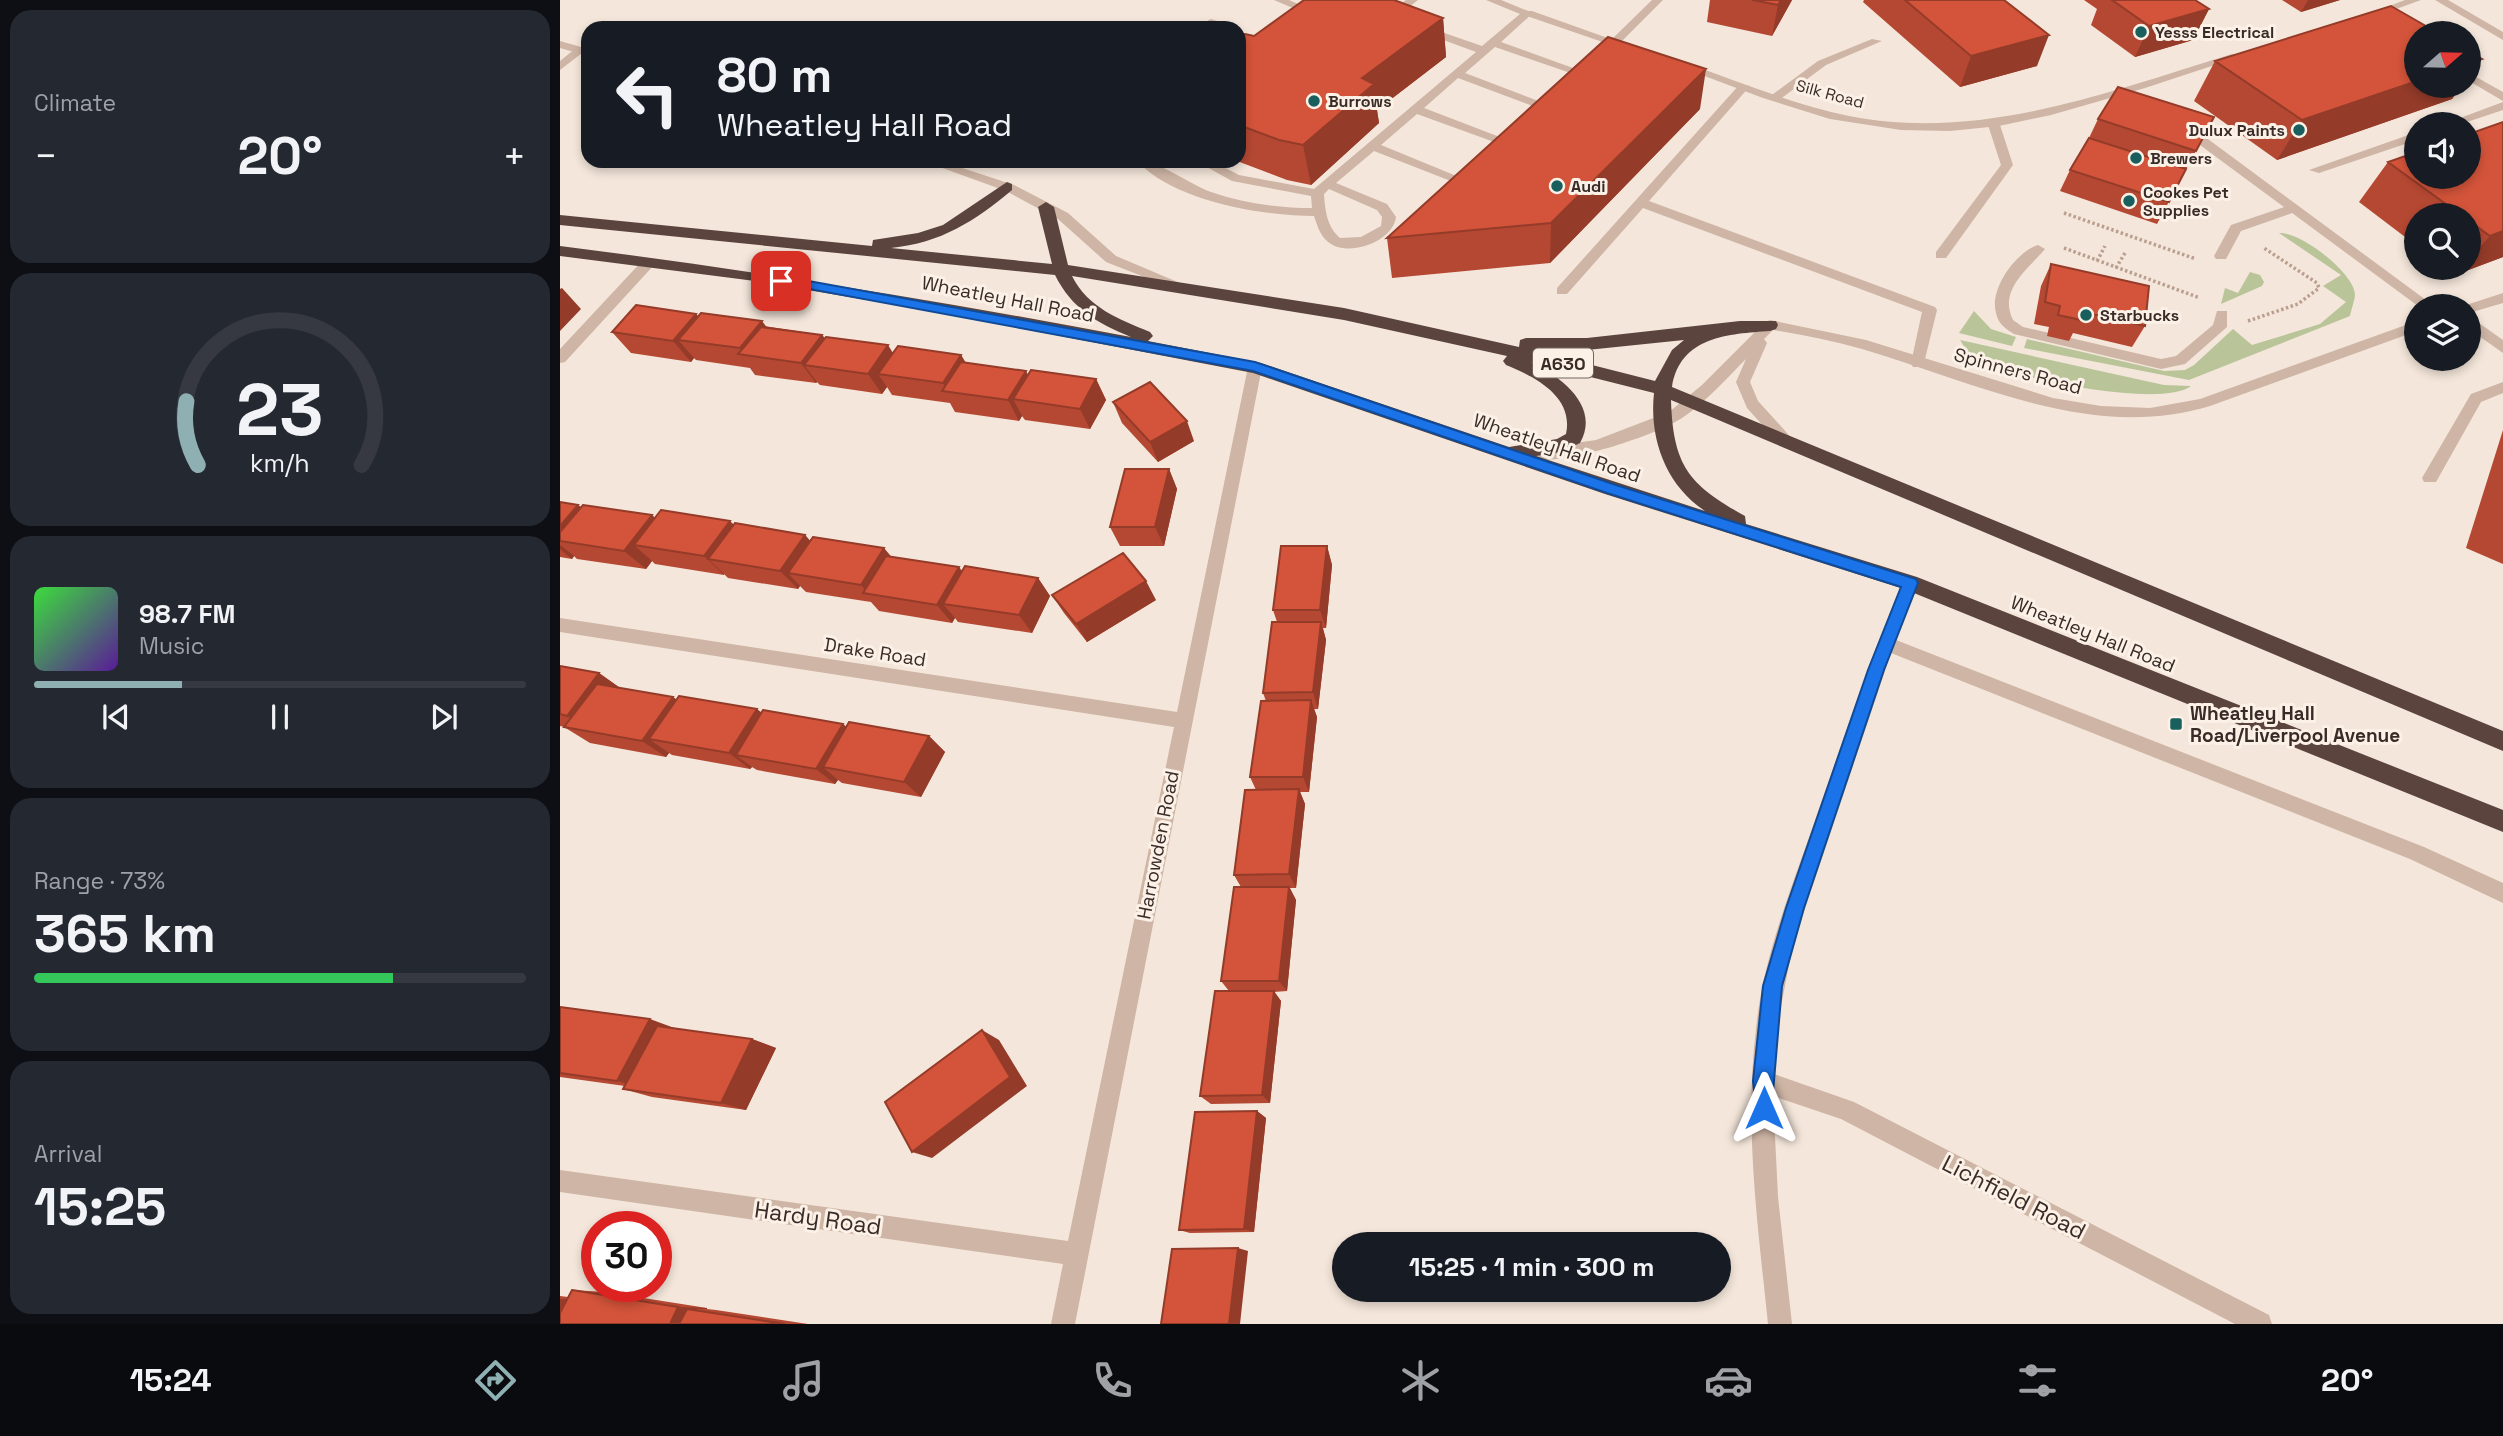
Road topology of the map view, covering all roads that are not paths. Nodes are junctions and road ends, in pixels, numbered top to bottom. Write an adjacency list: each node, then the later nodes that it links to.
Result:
1 (1279, 0): 9 (street)
2 (1413, 0): 12 (street)
3 (1491, 0): 8 (street)
4 (1658, 0): 18 (street)
5 (2416, 0): 10 (street)
6 (2440, 0): 16 (street)
7 (1329, 8): 9 (street)
8 (1528, 13): 18 (street); 20 (street)
9 (1318, 15): 13 (street)
10 (2369, 15): 11 (street); 14 (street)
11 (2356, 19)
12 (1401, 21): 15 (street); 20 (street)
13 (1308, 23)
14 (2388, 27)
15 (1376, 28)
16 (2503, 37)
17 (1876, 41): 31 (street)
18 (1614, 43): 21 (street)
19 (560, 44): 22 (street)
20 (1488, 47): 27 (street); 28 (street)
21 (1637, 50)
22 (581, 51)
23 (2251, 52): 38 (street, Silk Road)
24 (581, 54): 26 (street)
25 (1672, 62): 30 (street, Silk Road)
26 (560, 67)
27 (1457, 74): 34 (street); 35 (street)
28 (1590, 76)
29 (2482, 84): 32 (street)
30 (1744, 86): 31 (street, Silk Road); 49 (street)
31 (1775, 97): 38 (street, Silk Road)
32 (2503, 97)
33 (2503, 106): 36 (street)
34 (1415, 109): 40 (street); 41 (street)
35 (1553, 109)
36 (2481, 113)
37 (2174, 120): 51 (street)
38 (1994, 125): 57 (street)
39 (2404, 140): 45 (street)
40 (1513, 144)
41 (1372, 146): 46 (street); 48 (street)
42 (950, 168): 47 (street)
43 (1154, 168): 52 (street)
44 (1218, 168): 48 (street)
45 (2315, 170)
46 (1470, 184)
47 (1007, 187): 50 (street); 54 (highway)
48 (1322, 188): 52 (street); 52 (street)
49 (1640, 202): 62 (street); 75 (street)
50 (1046, 207): 60 (highway); 61 (street)
51 (2290, 209): 58 (street); 63 (street)
52 (1320, 212)
53 (560, 220): 54 (highway, Wheatley Hall Road / A630)
54 (817, 246): 60 (highway, Wheatley Hall Road / A630)
55 (2038, 249): 66 (street)
56 (560, 251): 59 (highway, Wheatley Hall Road)
57 (1941, 255)
58 (2221, 256)
59 (649, 262): 73 (street); 74 (highway, Wheatley Hall Road)
60 (1060, 271): 61 (highway, Wheatley Hall Road / A630); 74 (highway)
61 (1186, 289): 71 (highway, Wheatley Hall Road / A630)
62 (1562, 291)
63 (2410, 294)
64 (2503, 298): 65 (street)
65 (2481, 304)
66 (2221, 321)
67 (1770, 325): 68 (highway); 75 (street, Spinners Road); 79 (street); 81 (street)
68 (1723, 327): 71 (highway); 78 (highway)
69 (2404, 331): 75 (street, Spinners Road)
70 (2481, 331): 72 (street)
71 (1444, 337): 78 (highway, Wheatley Hall Road / A630); 82 (highway)
72 (2503, 348)
73 (560, 358)
74 (1226, 361): 76 (highway, Wheatley Hall Road)
75 (1917, 363)
76 (1255, 366): 82 (highway, Wheatley Hall Road); 88 (street, Harrowden Road)
77 (2503, 387): 83 (street)
78 (1663, 390): 79 (highway, Wheatley Hall Road / A630); 80 (highway)
79 (1693, 401): 80 (street); 81 (highway, Wheatley Hall Road / A630)
80 (1662, 421): 82 (street); 84 (highway)
81 (1782, 437): 89 (highway, Wheatley Hall Road / A630)
82 (1507, 454): 84 (highway, Wheatley Hall Road)
83 (2430, 478)
84 (1788, 545): 85 (highway, Wheatley Hall Road)
85 (1910, 583): 87 (street); 90 (highway, Wheatley Hall Road)
86 (560, 625): 88 (street, Drake Road)
87 (1885, 643): 91 (street); 92 (street)
88 (1183, 721): 94 (street, Harrowden Road)
89 (2503, 741)
90 (2503, 821)
91 (2503, 893)
92 (1763, 1081): 96 (street); 97 (street, Lichfield Road)
93 (560, 1181): 94 (street, Hardy Road)
94 (1077, 1254): 95 (street, Harrowden Road)
95 (1063, 1324)
96 (1780, 1324)
97 (2260, 1324)

